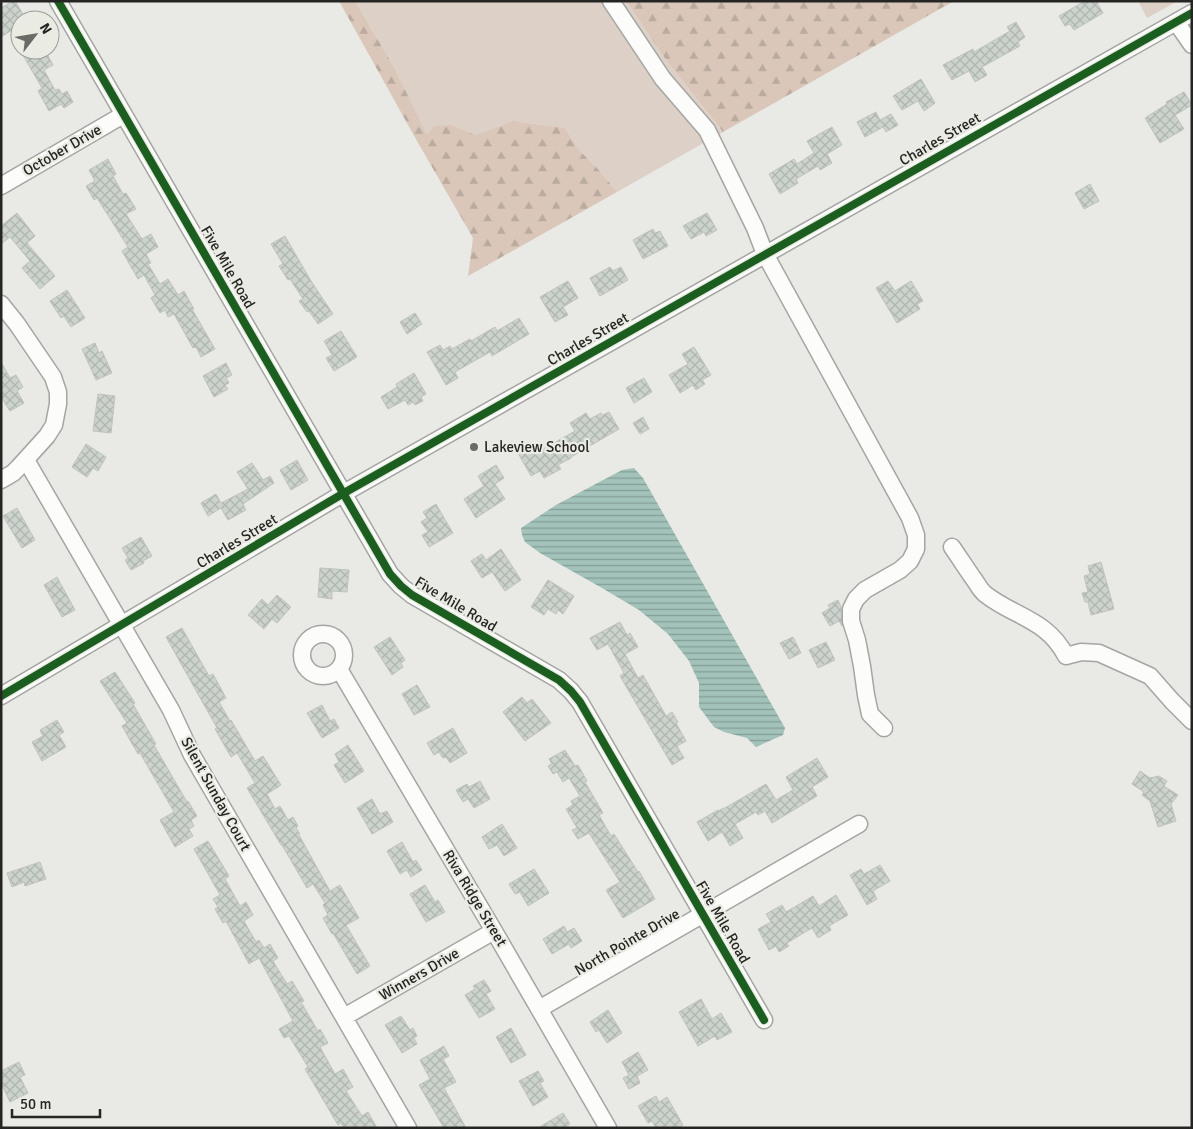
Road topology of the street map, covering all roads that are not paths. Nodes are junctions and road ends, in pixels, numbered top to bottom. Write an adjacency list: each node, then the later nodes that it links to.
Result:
1 (58, 1): 6 (street, Five Mile Road)
2 (612, 1): 8 (street)
3 (1192, 13): 4 (street, Charles Street)
4 (1176, 22): 5 (street); 8 (street, Charles Street)
5 (1192, 45)
6 (124, 115): 7 (street, October Drive); 12 (street, Five Mile Road)
7 (1, 186)
8 (765, 254): 12 (street, Charles Street); 18 (street)
9 (1, 304): 10 (street)
10 (26, 460): 11 (street); 14 (street, Silent Sunday Court)
11 (1, 480)
12 (344, 493): 14 (street, Charles Street); 20 (street, Five Mile Road)
13 (952, 547): 17 (street)
14 (121, 626): 16 (street, Charles Street); 23 (street, Silent Sunday Court)
15 (339, 669): 21 (street, Riva Ridge Street)
16 (1, 696)
17 (1192, 720)
18 (884, 728)
19 (859, 824): 20 (street, North Pointe Drive)
20 (703, 914): 22 (street, North Pointe Drive); 24 (street, Five Mile Road)
21 (494, 931): 22 (street, Riva Ridge Street); 23 (street, Winners Drive)
22 (540, 1009): 26 (street, Riva Ridge Street)
23 (344, 1017): 25 (street, Silent Sunday Court)
24 (764, 1020)
25 (408, 1128)
26 (608, 1128)

